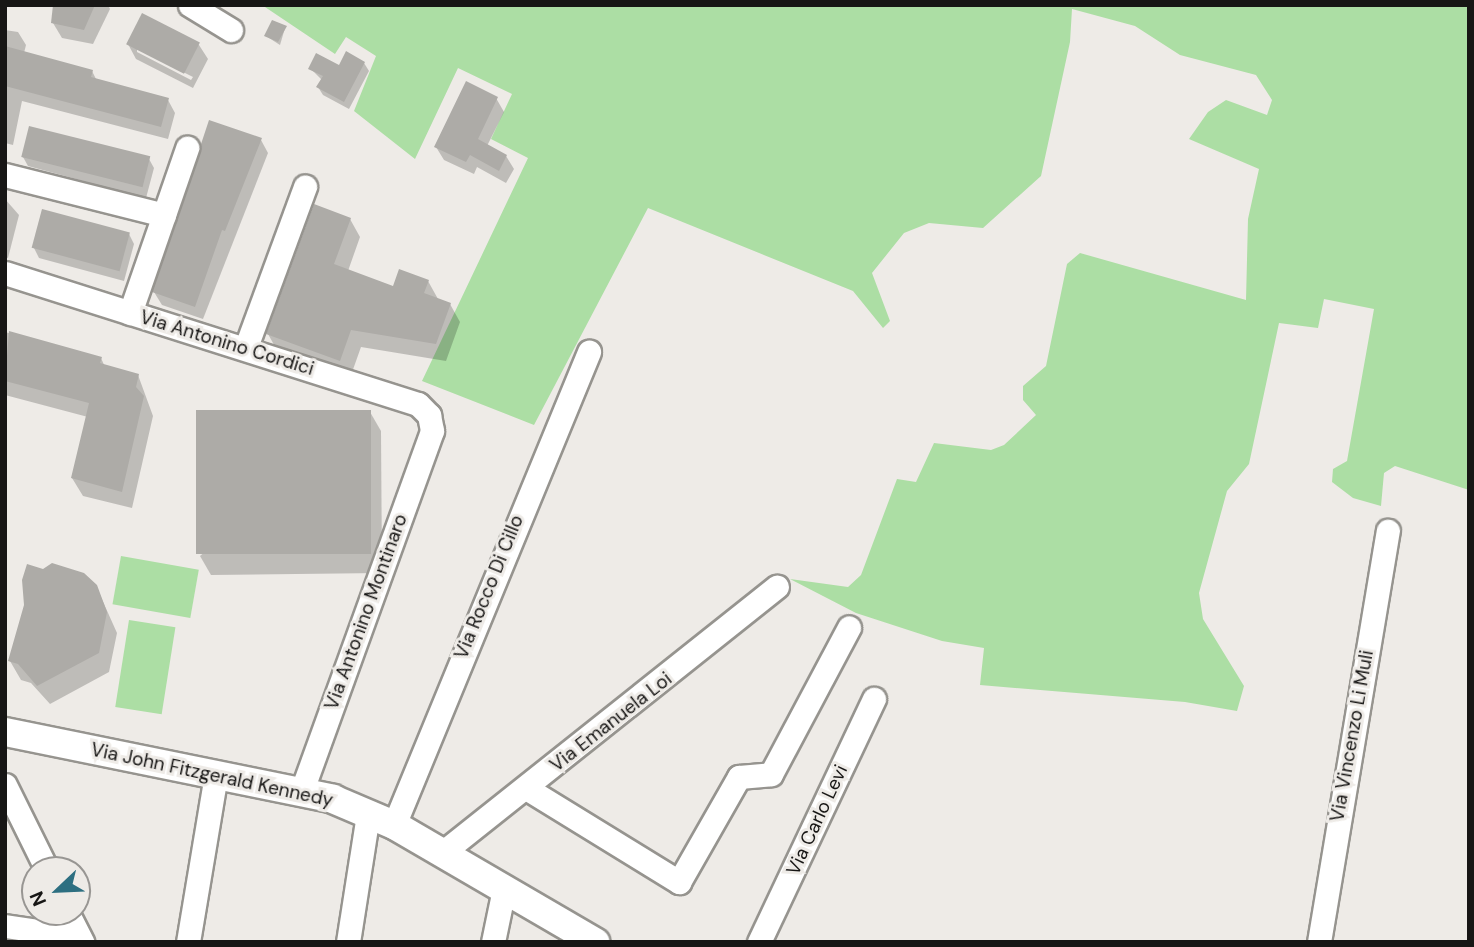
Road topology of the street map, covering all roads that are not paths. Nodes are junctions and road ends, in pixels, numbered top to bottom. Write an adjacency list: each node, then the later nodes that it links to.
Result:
1 (190, 5): 2 (street)
2 (231, 30)
3 (187, 148): 6 (street)
4 (5, 175): 6 (street)
5 (305, 187): 9 (street)
6 (164, 215): 8 (street)
7 (5, 273): 8 (street, Via Antonino Cordici)
8 (130, 313): 9 (street, Via Antonino Cordici)
9 (246, 347): 11 (street, Via Antonino Cordici)
10 (589, 352): 22 (street, Via Rocco Di Cillo)
11 (432, 431): 20 (street, Via Antonino Montinaro)
12 (1388, 531): 35 (street, Via Vincenzo Li Muli)
13 (777, 587): 19 (street, Via Emanuela Loi)
14 (849, 627): 19 (street)
15 (874, 699): 34 (street, Via Carlo Levi)
16 (5, 732): 17 (street, Via John Fitzgerald Kennedy)
17 (216, 775): 20 (street, Via John Fitzgerald Kennedy); 30 (street)
18 (5, 785): 24 (street)
19 (526, 788): 25 (street, Via Emanuela Loi)
20 (300, 792): 21 (street, Via John Fitzgerald Kennedy)
21 (368, 814): 22 (street, Via John Fitzgerald Kennedy); 31 (street)
22 (394, 825): 25 (street, Via John Fitzgerald Kennedy)
23 (5, 832): 24 (street)
24 (29, 835): 26 (street)
25 (442, 853): 27 (street, Via John Fitzgerald Kennedy)
26 (40, 856)
27 (504, 889): 32 (street); 33 (street, Via John Fitzgerald Kennedy)
28 (5, 926): 29 (street)
29 (80, 939)
30 (188, 942)
31 (348, 942)
32 (493, 942)
33 (595, 942)
34 (759, 942)
35 (1319, 942)

